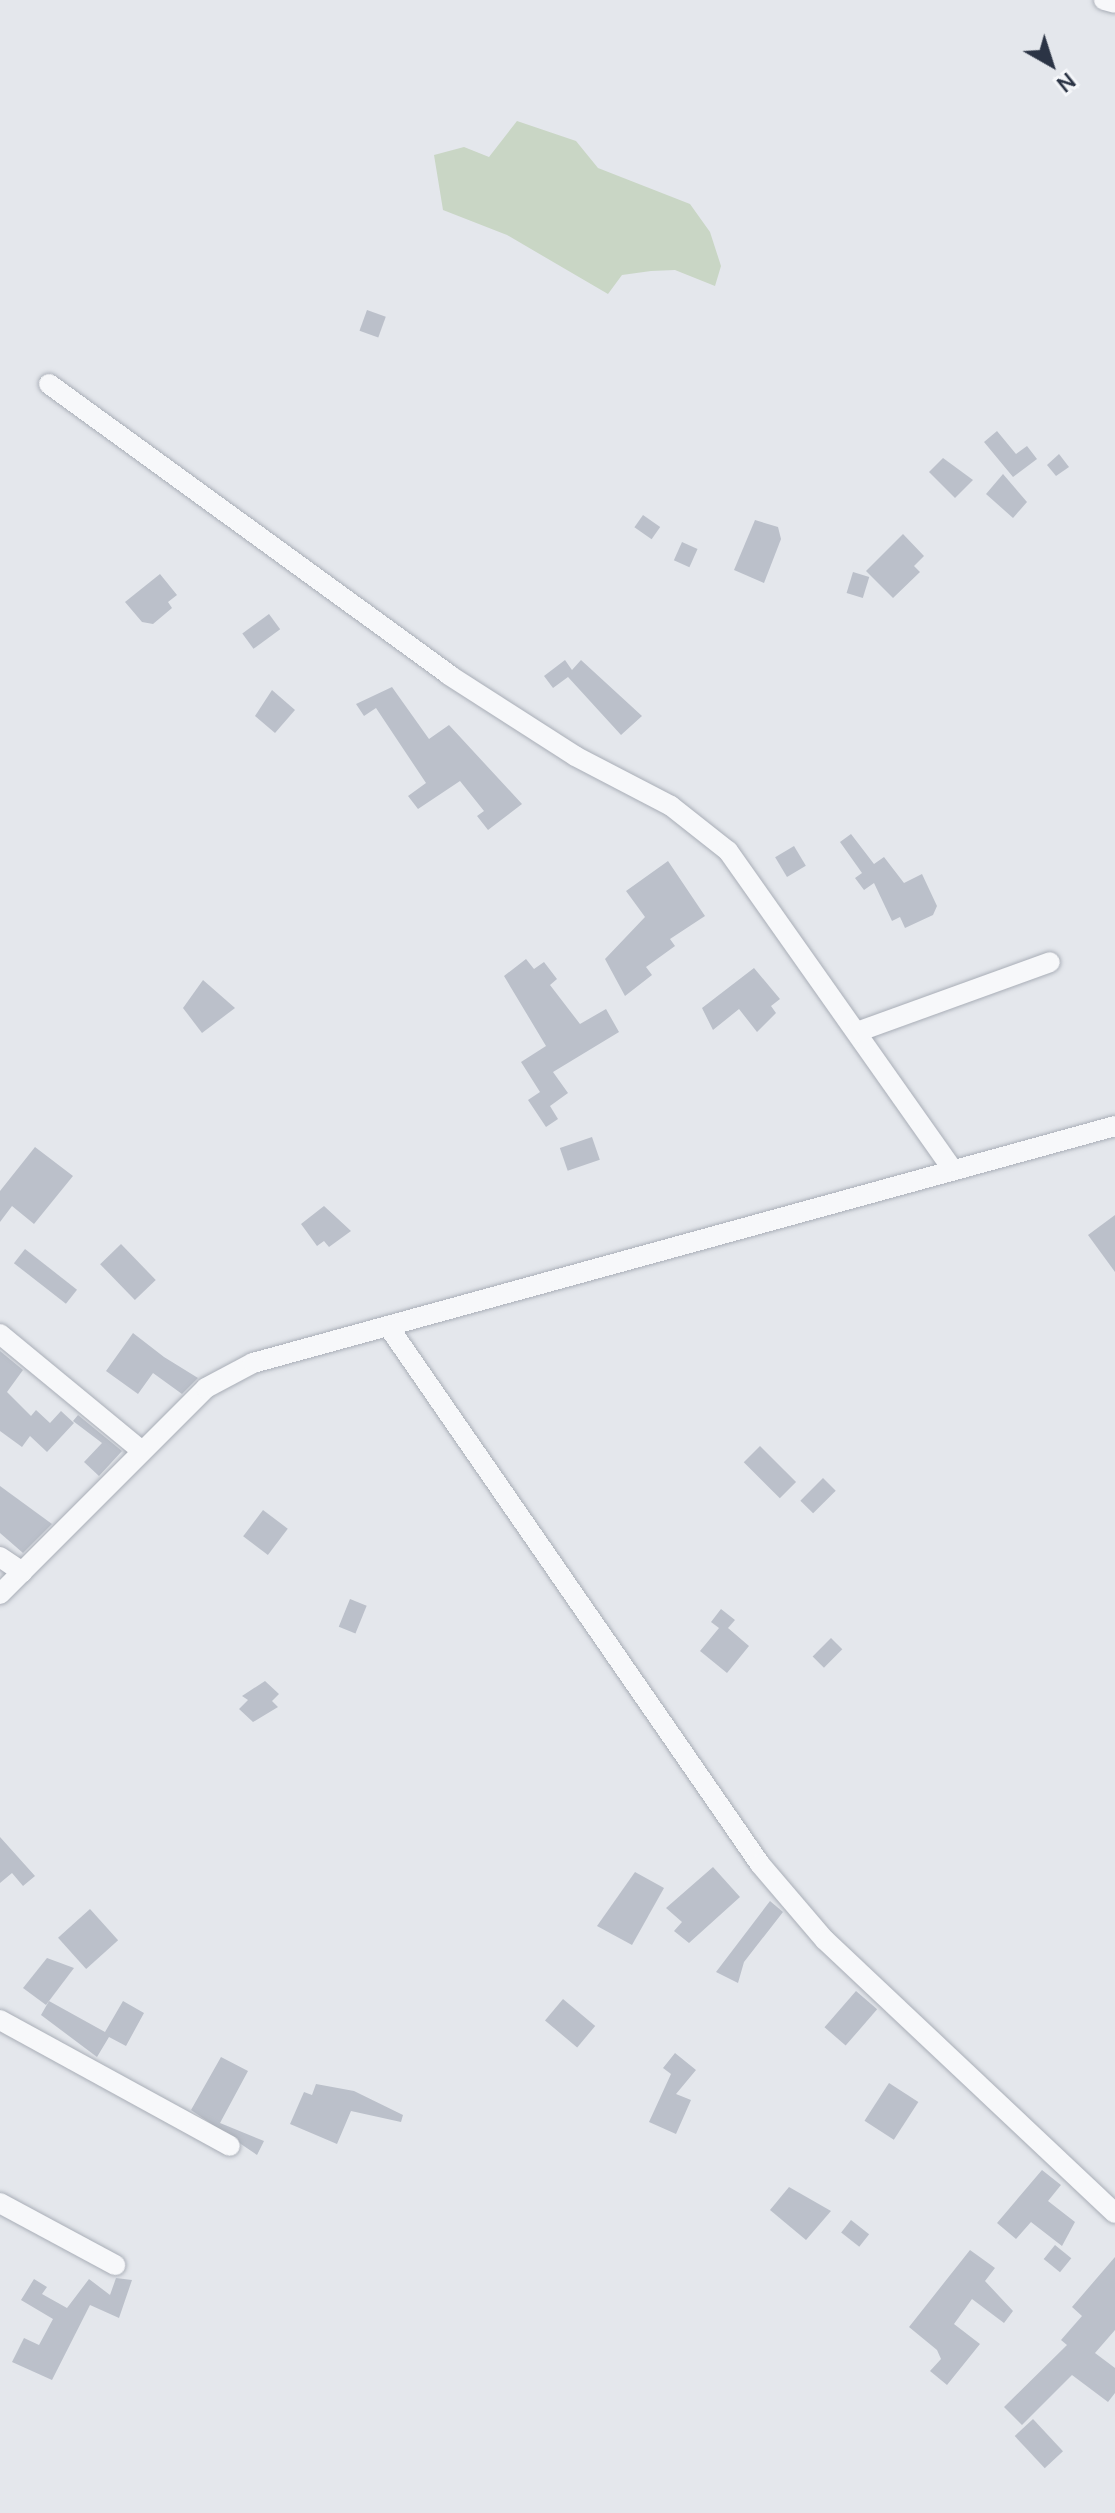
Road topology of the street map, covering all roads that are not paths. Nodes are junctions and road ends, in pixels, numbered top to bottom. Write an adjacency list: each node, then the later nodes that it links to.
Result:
1 (1104, 0): 2 (street)
2 (1115, 3)
3 (49, 384): 5 (street)
4 (1050, 962): 5 (street)
5 (857, 1032): 7 (street)
6 (1115, 1126): 7 (street)
7 (952, 1168): 8 (street)
8 (388, 1326): 10 (street); 17 (street)
9 (0, 1334): 10 (street)
10 (142, 1451): 12 (street)
11 (0, 1557): 12 (street)
12 (22, 1572): 13 (street)
13 (0, 1594)
14 (0, 2020): 15 (street)
15 (230, 2146)
16 (0, 2203): 18 (street)
17 (1115, 2213)
18 (115, 2265)

